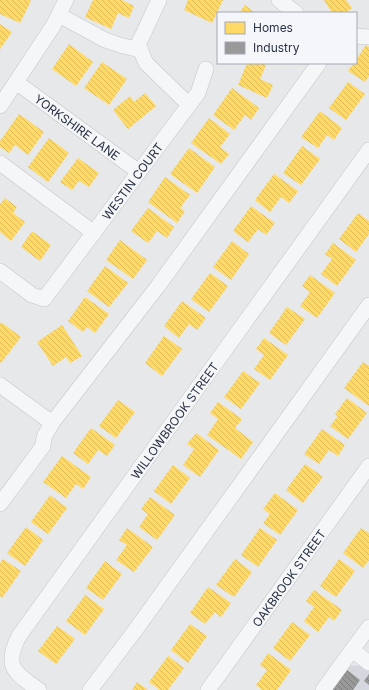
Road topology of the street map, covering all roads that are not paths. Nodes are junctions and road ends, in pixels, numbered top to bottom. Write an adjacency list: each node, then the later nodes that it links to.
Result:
1 (66, 0): 5 (street)
2 (158, 0): 8 (street)
3 (279, 0): 4 (street)
4 (295, 12)
5 (59, 15): 8 (street); 11 (street)
6 (357, 36): 7 (street)
7 (369, 37)
8 (141, 50): 12 (street)
9 (318, 64): 21 (street)
10 (206, 69): 12 (street, WESTIN COURT)
11 (16, 82): 13 (street); 16 (street, YORKSHIRE LANE)
12 (189, 105): 16 (street, WESTIN COURT)
13 (0, 106)
14 (369, 150): 27 (street, WILLOWBROOK STREET)
15 (0, 164): 17 (street)
16 (139, 172): 17 (street, WESTIN COURT)
17 (94, 233): 18 (street, WESTIN COURT)
18 (0, 271)
19 (369, 305): 28 (street)
20 (0, 385): 21 (street)
21 (52, 422): 23 (street)
22 (369, 466): 29 (street, OAKBROOK STREET)
23 (0, 504)
24 (369, 627): 25 (street)
25 (352, 650): 26 (street); 30 (street)
26 (369, 663)
27 (39, 690)
28 (90, 690)
29 (208, 690)
30 (323, 690)

